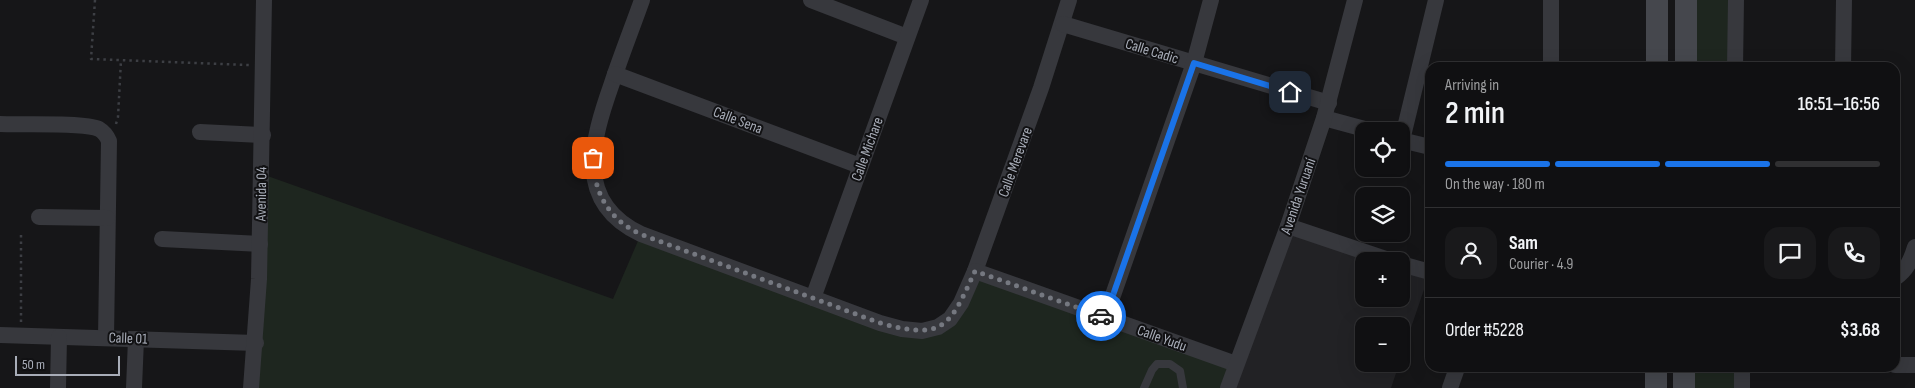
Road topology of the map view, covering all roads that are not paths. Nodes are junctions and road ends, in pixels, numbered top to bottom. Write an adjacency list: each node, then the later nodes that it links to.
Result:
1 (264, 0): 28 (street, Avenida 04)
2 (642, 0): 22 (street)
3 (812, 0): 15 (street)
4 (921, 0): 15 (street, Calle Michare)
5 (1069, 0): 14 (street, Calle Merevare)
6 (1211, 0): 21 (street)
7 (1355, 0): 23 (street, Avenida Yuruaní)
8 (1436, 0): 24 (street)
9 (1551, 0): 16 (street)
10 (1657, 0): 17 (main road)
11 (1686, 0): 18 (main road)
12 (1736, 0): 19 (street)
13 (1844, 0): 20 (street)
14 (1063, 24): 21 (street, Calle Cadic); 40 (street, Calle Merevare)
15 (907, 37): 31 (street, Calle Michare)
16 (1551, 62)
17 (1657, 62)
18 (1686, 62)
19 (1735, 62)
20 (1843, 62)
21 (1194, 63): 23 (street, Calle Cadic); 44 (street)
22 (615, 74): 31 (street, Calle Sena); 43 (street)
23 (1326, 110): 25 (street, Calle Cadic); 34 (street, Avenida Yuruaní)
24 (1406, 122)
25 (1355, 123)
26 (0, 124): 33 (street)
27 (200, 132): 28 (street)
28 (262, 135): 36 (street, Avenida 04)
29 (1410, 142): 30 (street)
30 (1425, 147)
31 (860, 166): 43 (street, Calle Michare)
32 (39, 217): 33 (street)
33 (107, 218): 47 (street)
34 (1288, 226): 38 (street); 50 (street, Avenida Yuruaní)
35 (162, 239): 36 (street)
36 (260, 244): 49 (street, Avenida 04)
37 (1915, 247): 42 (street)
38 (1365, 252)
39 (1410, 266): 41 (street)
40 (975, 271): 43 (street, Calle Merevare); 44 (street, Calle Yudu)
41 (1425, 271)
42 (1900, 274)
43 (813, 298)
44 (1105, 318): 50 (street, Calle Yudu)
45 (0, 336): 46 (street, Calle 01)
46 (59, 337): 47 (street, Calle 01); 57 (street)
47 (106, 338): 48 (street, Calle 01)
48 (136, 339): 49 (street, Calle 01); 58 (street)
49 (256, 343): 59 (street, Avenida 04)
50 (1236, 364): 62 (street, Avenida Yuruaní)
51 (1900, 365): 52 (street)
52 (1915, 366)
53 (1456, 372): 63 (street)
54 (1656, 372): 64 (main road)
55 (1684, 372): 65 (main road)
56 (1742, 372): 66 (street)
57 (58, 388)
58 (134, 388)
59 (251, 388)
60 (1144, 388): 61 (lane)
61 (1183, 388)
62 (1228, 388)
63 (1450, 388)
64 (1656, 388)
65 (1684, 388)
66 (1742, 388)

